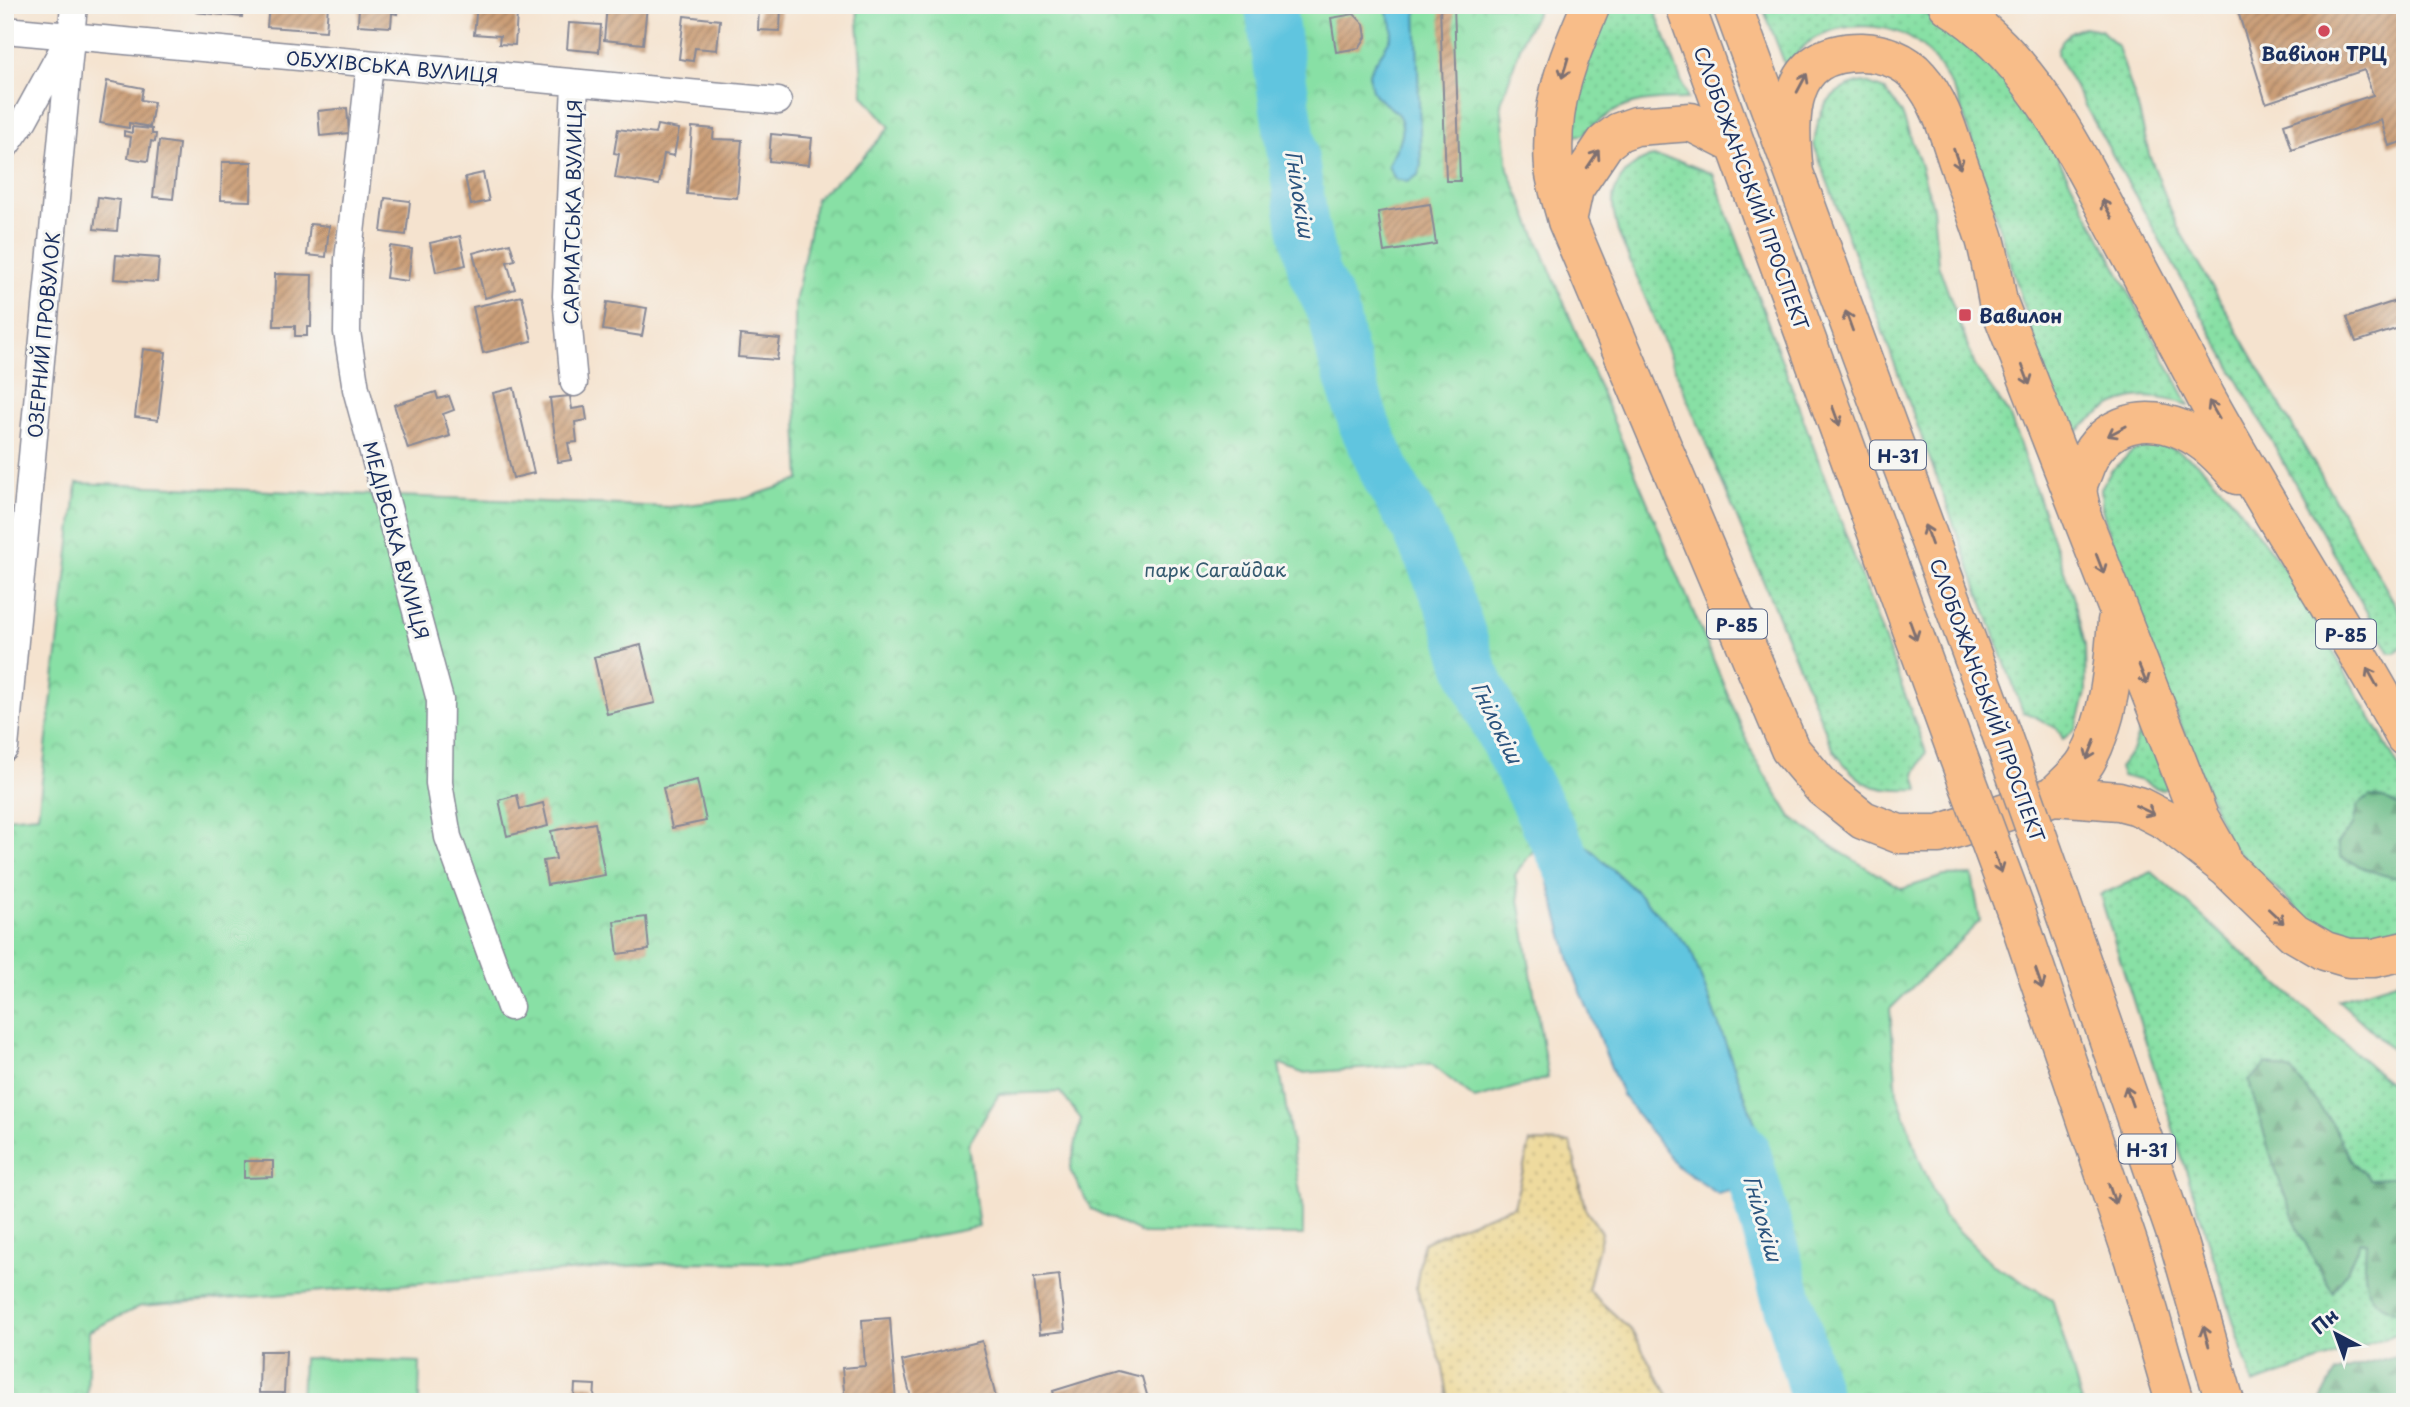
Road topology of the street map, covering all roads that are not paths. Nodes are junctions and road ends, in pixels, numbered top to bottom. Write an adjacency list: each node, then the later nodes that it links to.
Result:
1 (74, 5): 7 (street, ОЗЕРНИЙ ПРОВУЛОК)
2 (1591, 5): 14 (main road, Р-85, one-way to 14)
3 (1685, 5): 11 (main road, СЛОБОЖАНСЬКИЙ ПРОСПЕКТ / Н-31)
4 (1732, 5): 13 (main road, СЛОБОЖАНСЬКИЙ ПРОСПЕКТ / Н-31)
5 (1948, 5): 17 (main road, Р-85, one-way to 5)
6 (5, 30): 7 (street, ОБУХІВСЬКА ВУЛИЦЯ)
7 (70, 36): 8 (street, ОБУХІВСЬКА ВУЛИЦЯ); 12 (street); 20 (street, ОЗЕРНИЙ ПРОВУЛОК)
8 (370, 64): 9 (street, ОБУХІВСЬКА ВУЛИЦЯ); 24 (street, МЕДІВСЬКА ВУЛИЦЯ)
9 (575, 83): 10 (street, ОБУХІВСЬКА ВУЛИЦЯ); 15 (street, САРМАТСЬКА ВУЛИЦЯ)
10 (778, 101)
11 (1735, 145): 14 (main road, one-way to 11); 25 (main road, СЛОБОЖАНСЬКИЙ ПРОСПЕКТ / Н-31, one-way to 25, bridge)
12 (5, 147)
13 (1794, 173): 16 (main road, Р-85, one-way to 16); 26 (main road, СЛОБОЖАНСЬКИЙ ПРОСПЕКТ / Н-31, one-way to 13, bridge)
14 (1567, 221): 21 (main road, Р-85)
15 (574, 383)
16 (2081, 516): 17 (main road, Р-85, one-way to 16); 18 (main road, Р-85, one-way to 18)
17 (2285, 533): 19 (main road, Р-85, one-way to 17)
18 (2118, 612): 21 (main road, Р-85, one-way to 21); 22 (main road, Р-85, one-way to 22)
19 (2405, 737)
20 (5, 748)
21 (2054, 796): 22 (main road, Р-85, one-way to 22)
22 (2228, 869): 23 (main road, Р-85, one-way to 23)
23 (2405, 951)
24 (510, 1007)
25 (2175, 1402)
26 (2225, 1402)

